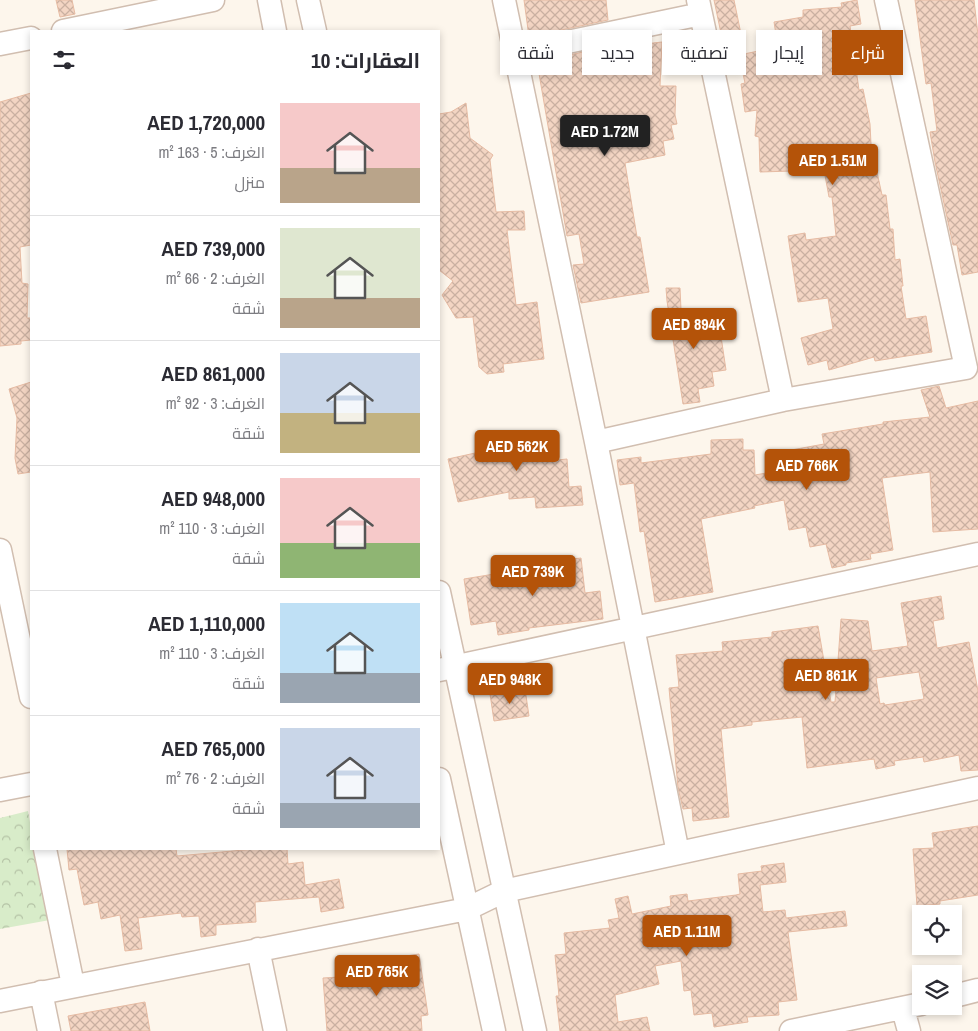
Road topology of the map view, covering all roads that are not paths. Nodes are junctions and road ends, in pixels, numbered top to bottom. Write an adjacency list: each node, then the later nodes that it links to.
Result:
1 (213, 0): 7 (street)
2 (268, 0): 8 (street)
3 (308, 0): 9 (street)
4 (504, 0): 10 (street)
5 (886, 0): 15 (street)
6 (700, 7): 12 (street); 16 (street)
7 (72, 30)
8 (275, 30)
9 (315, 30)
10 (510, 30)
11 (30, 38): 13 (street)
12 (572, 39)
13 (0, 44)
14 (520, 75): 17 (street)
15 (972, 367): 16 (street)
16 (783, 400): 17 (street)
17 (596, 442): 21 (street)
18 (0, 550): 23 (street)
19 (978, 554): 21 (street)
20 (440, 602): 22 (street)
21 (633, 628): 22 (street); 29 (street)
22 (447, 668): 30 (street)
23 (30, 692)
24 (30, 784): 27 (street)
25 (440, 784): 31 (street)
26 (978, 788): 29 (street)
27 (0, 790)
28 (45, 850): 33 (street)
29 (678, 853): 30 (street)
30 (504, 891): 31 (street); 42 (street)
31 (467, 909): 32 (street); 41 (street)
32 (258, 949): 33 (street); 40 (street)
33 (73, 985): 35 (street)
34 (978, 990): 36 (street)
35 (41, 992): 37 (street); 39 (street)
36 (962, 994)
37 (0, 1001)
38 (912, 1006): 43 (street); 44 (street)
39 (49, 1031)
40 (275, 1031)
41 (494, 1031)
42 (535, 1031)
43 (791, 1031)
44 (908, 1031)

